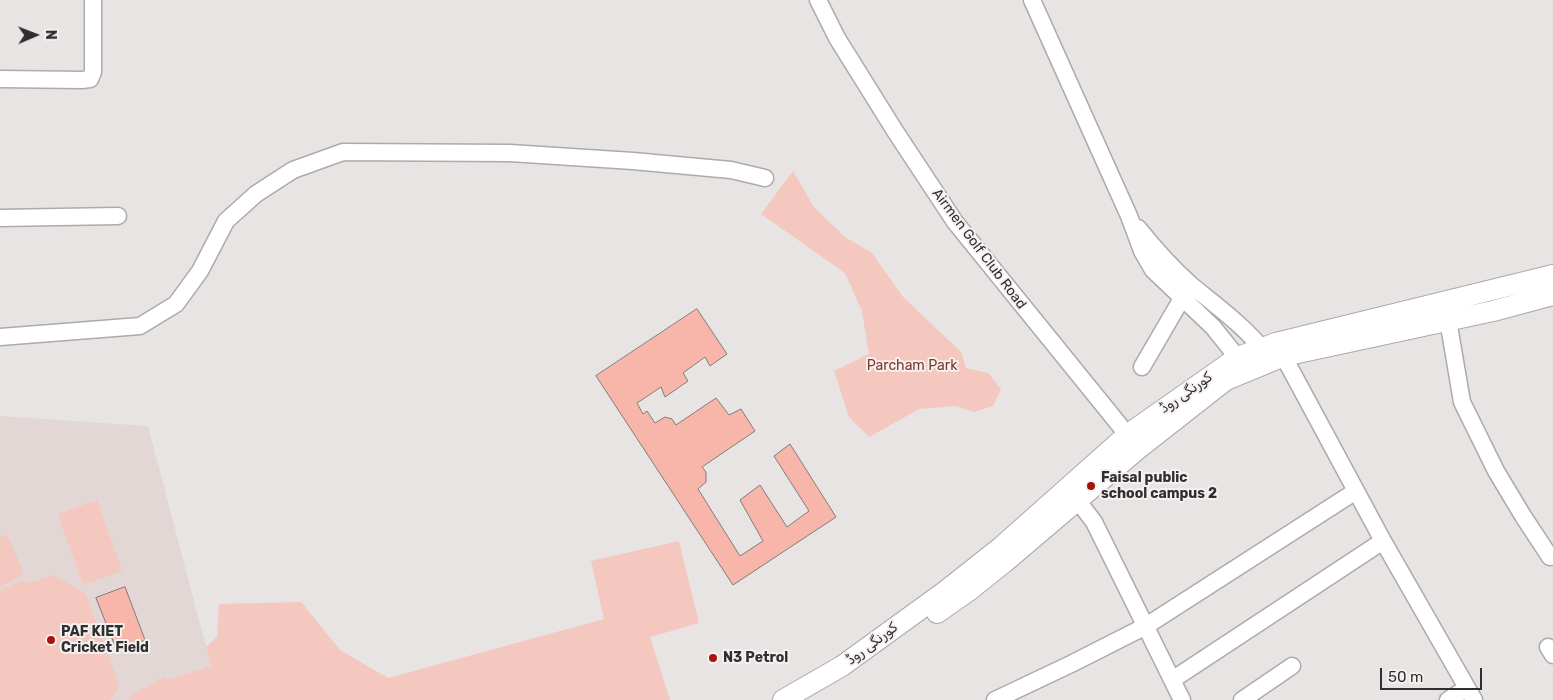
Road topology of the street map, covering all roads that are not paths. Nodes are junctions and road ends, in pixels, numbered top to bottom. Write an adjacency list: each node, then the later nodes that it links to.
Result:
1 (93, 0): 5 (street)
2 (818, 0): 17 (street, Airmen Golf Club Road)
3 (830, 0): 17 (street, Airmen Golf Club Road)
4 (1032, 0): 10 (street)
5 (0, 79)
6 (765, 178): 13 (street)
7 (118, 216): 8 (street)
8 (0, 218)
9 (1553, 275): 14 (main road, کورنگی روڈ)
10 (1186, 290): 14 (street); 15 (street); 16 (street)
11 (1553, 295): 12 (main road, کورنگی روڈ)
12 (1448, 320): 14 (main road, کورنگی روڈ); 21 (street)
13 (0, 338)
14 (1274, 352): 15 (main road, کورنگی روڈ); 18 (street)
15 (1243, 364): 17 (main road, کورنگی روڈ)
16 (1142, 367)
17 (1136, 440): 19 (main road, کورنگی روڈ); 23 (main road, کورنگی روڈ)
18 (1356, 491): 20 (street); 22 (street)
19 (1078, 501): 22 (street); 23 (main road, کورنگی روڈ)
20 (1383, 540): 25 (street); 26 (street)
21 (1550, 557)
22 (1146, 626): 25 (street); 28 (street)
23 (842, 666): 27 (main road)
24 (1292, 666): 30 (street)
25 (1172, 680): 29 (street)
26 (1471, 694): 31 (street)
27 (790, 699)
28 (995, 700)
29 (1182, 700)
30 (1242, 700)
31 (1448, 700)

